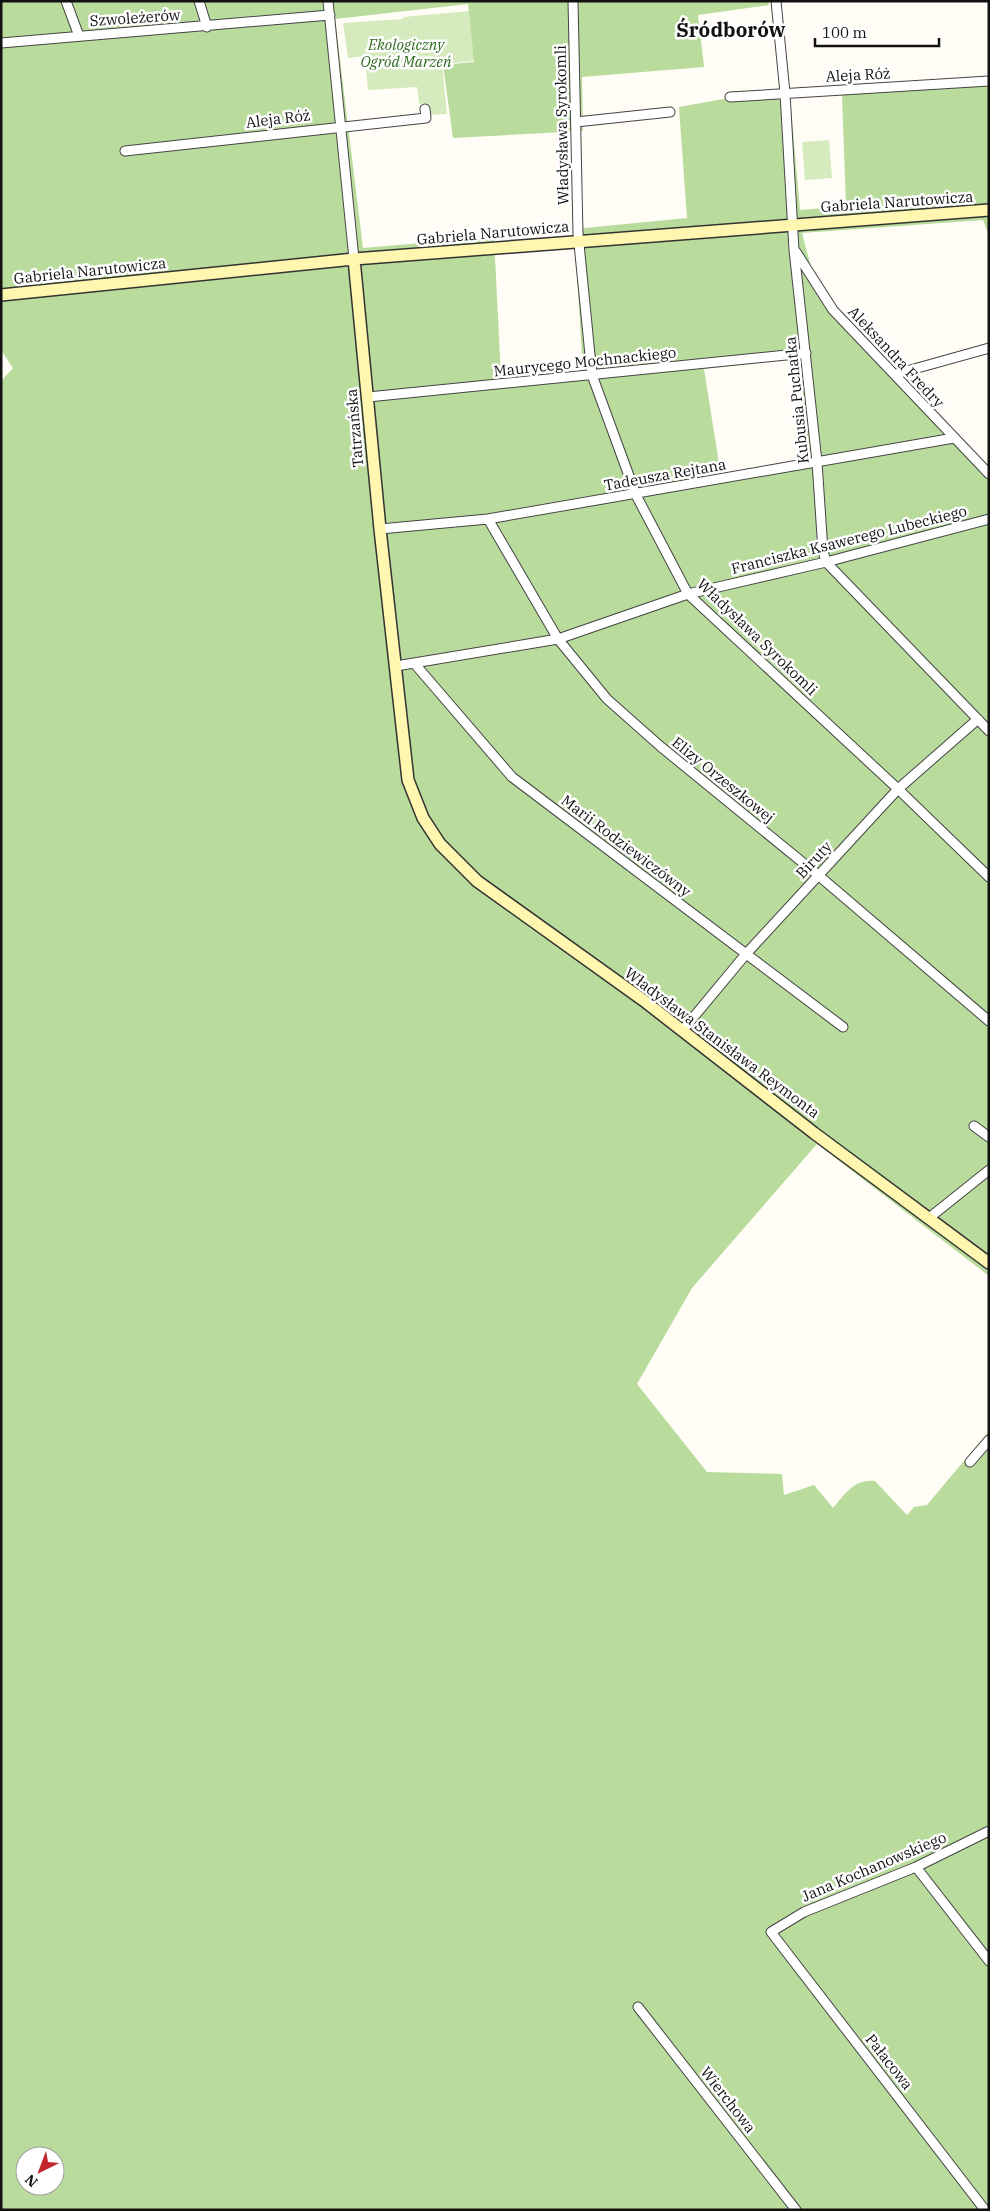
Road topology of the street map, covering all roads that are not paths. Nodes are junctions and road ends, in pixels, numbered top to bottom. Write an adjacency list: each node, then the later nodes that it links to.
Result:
1 (66, 1): 8 (street)
2 (199, 1): 7 (street)
3 (328, 1): 6 (street, Tatrzańska)
4 (573, 1): 15 (street, Władysława Syrokomli)
5 (776, 1): 11 (street, Kubusia Puchatka)
6 (330, 15): 7 (street, Szwoleżerów); 16 (street, Tatrzańska)
7 (207, 27): 8 (street, Szwoleżerów)
8 (79, 36): 9 (street, Szwoleżerów)
9 (1, 43)
10 (989, 81): 11 (street, Aleja Róż)
11 (785, 93): 12 (street, Aleja Róż); 19 (street, Kubusia Puchatka)
12 (730, 97)
13 (425, 109): 16 (street, Aleja Róż)
14 (670, 112): 15 (street)
15 (576, 122): 20 (street, Władysława Syrokomli)
16 (340, 126): 17 (street, Aleja Róż); 22 (street, Tatrzańska)
17 (125, 151)
18 (989, 210): 19 (street, Gabriela Narutowicza)
19 (792, 225): 20 (street, Gabriela Narutowicza); 21 (street, Kubusia Puchatka)
20 (579, 242): 22 (street, Gabriela Narutowicza); 27 (street, Władysława Syrokomli)
21 (794, 250): 25 (street, Kubusia Puchatka); 26 (street, Aleksandra Fredry)
22 (354, 259): 23 (street, Gabriela Narutowicza); 28 (street, Tatrzańska)
23 (1, 295)
24 (989, 348): 26 (street)
25 (806, 353): 27 (street, Maurycego Mochnackiego); 30 (street, Kubusia Puchatka)
26 (896, 374): 29 (street, Aleksandra Fredry)
27 (592, 375): 28 (street, Maurycego Mochnackiego); 32 (street, Władysława Syrokomli)
28 (368, 397): 35 (street, Tatrzańska)
29 (954, 438): 30 (street, Tadeusza Rejtana); 31 (street, Aleksandra Fredry)
30 (817, 462): 32 (street, Tadeusza Rejtana); 36 (street, Kubusia Puchatka)
31 (988, 472)
32 (636, 495): 33 (street, Tadeusza Rejtana); 37 (street, Władysława Syrokomli)
33 (488, 518): 35 (street, Tadeusza Rejtana); 38 (street, Elizy Orzeszkowej)
34 (989, 519): 36 (street, Franciszka Ksawerego Lubeckiego)
35 (380, 529): 40 (street, Tatrzańska)
36 (826, 562): 37 (street, Franciszka Ksawerego Lubeckiego); 41 (street)
37 (688, 594): 38 (street, Franciszka Ksawerego Lubeckiego); 43 (street, Władysława Syrokomli)
38 (558, 639): 39 (street, Franciszka Ksawerego Lubeckiego); 45 (street, Elizy Orzeszkowej)
39 (414, 663): 40 (street, Franciszka Ksawerego Lubeckiego); 47 (street, Marii Rodziewiczówny)
40 (396, 666): 44 (street, Tatrzańska)
41 (978, 720): 42 (street); 43 (street, Biruty)
42 (989, 731)
43 (898, 789): 45 (street, Biruty); 46 (street, Władysława Syrokomli)
44 (440, 844): 50 (street, Władysława Stanisława Reymonta)
45 (818, 875): 47 (street, Biruty); 48 (street, Elizy Orzeszkowej)
46 (989, 877)
47 (746, 954): 49 (street, Marii Rodziewiczówny); 50 (street, Biruty)
48 (989, 1021)
49 (844, 1027)
50 (682, 1031): 54 (street, Władysława Stanisława Reymonta)
51 (974, 1126): 52 (street)
52 (989, 1137)
53 (989, 1170): 54 (street)
54 (929, 1218): 55 (street, Władysława Stanisława Reymonta)
55 (989, 1263)
56 (989, 1440): 57 (street)
57 (970, 1462)
58 (989, 1831): 59 (street, Jana Kochanowskiego)
59 (916, 1867): 60 (street, Jana Kochanowskiego); 61 (street)
60 (771, 1932): 64 (street, Pałacowa)
61 (989, 1961)
62 (638, 2007): 63 (street, Wierchowa)
63 (796, 2210)
64 (986, 2210)

